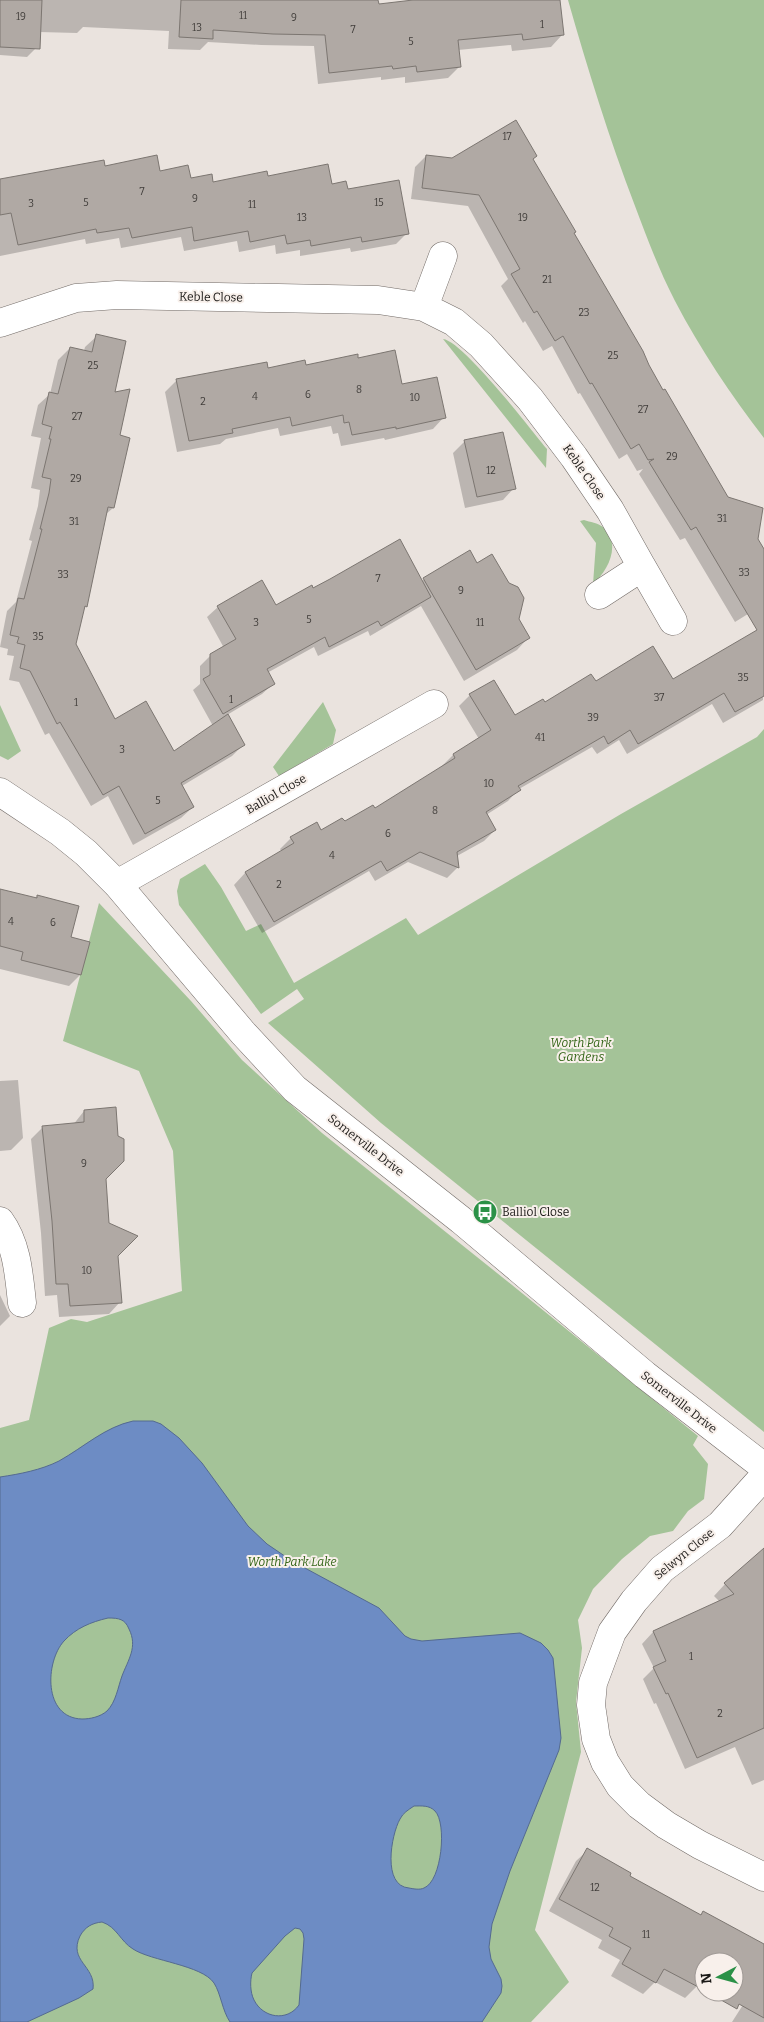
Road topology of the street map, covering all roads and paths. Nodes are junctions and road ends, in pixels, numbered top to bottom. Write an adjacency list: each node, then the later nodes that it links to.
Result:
1 (443, 256): 2 (street)
2 (424, 307): 3 (street, Keble Close); 4 (street, Keble Close)
3 (0, 323)
4 (642, 567): 5 (street); 6 (street, Keble Close)
5 (599, 595)
6 (673, 621)
7 (434, 704): 9 (street, Balliol Close)
8 (0, 792): 9 (street, Somerville Drive)
9 (117, 884): 12 (street, Somerville Drive)
10 (0, 1220): 11 (street)
11 (22, 1303)
12 (764, 1467)
13 (764, 1476): 14 (street, Selwyn Close)
14 (764, 1877)

